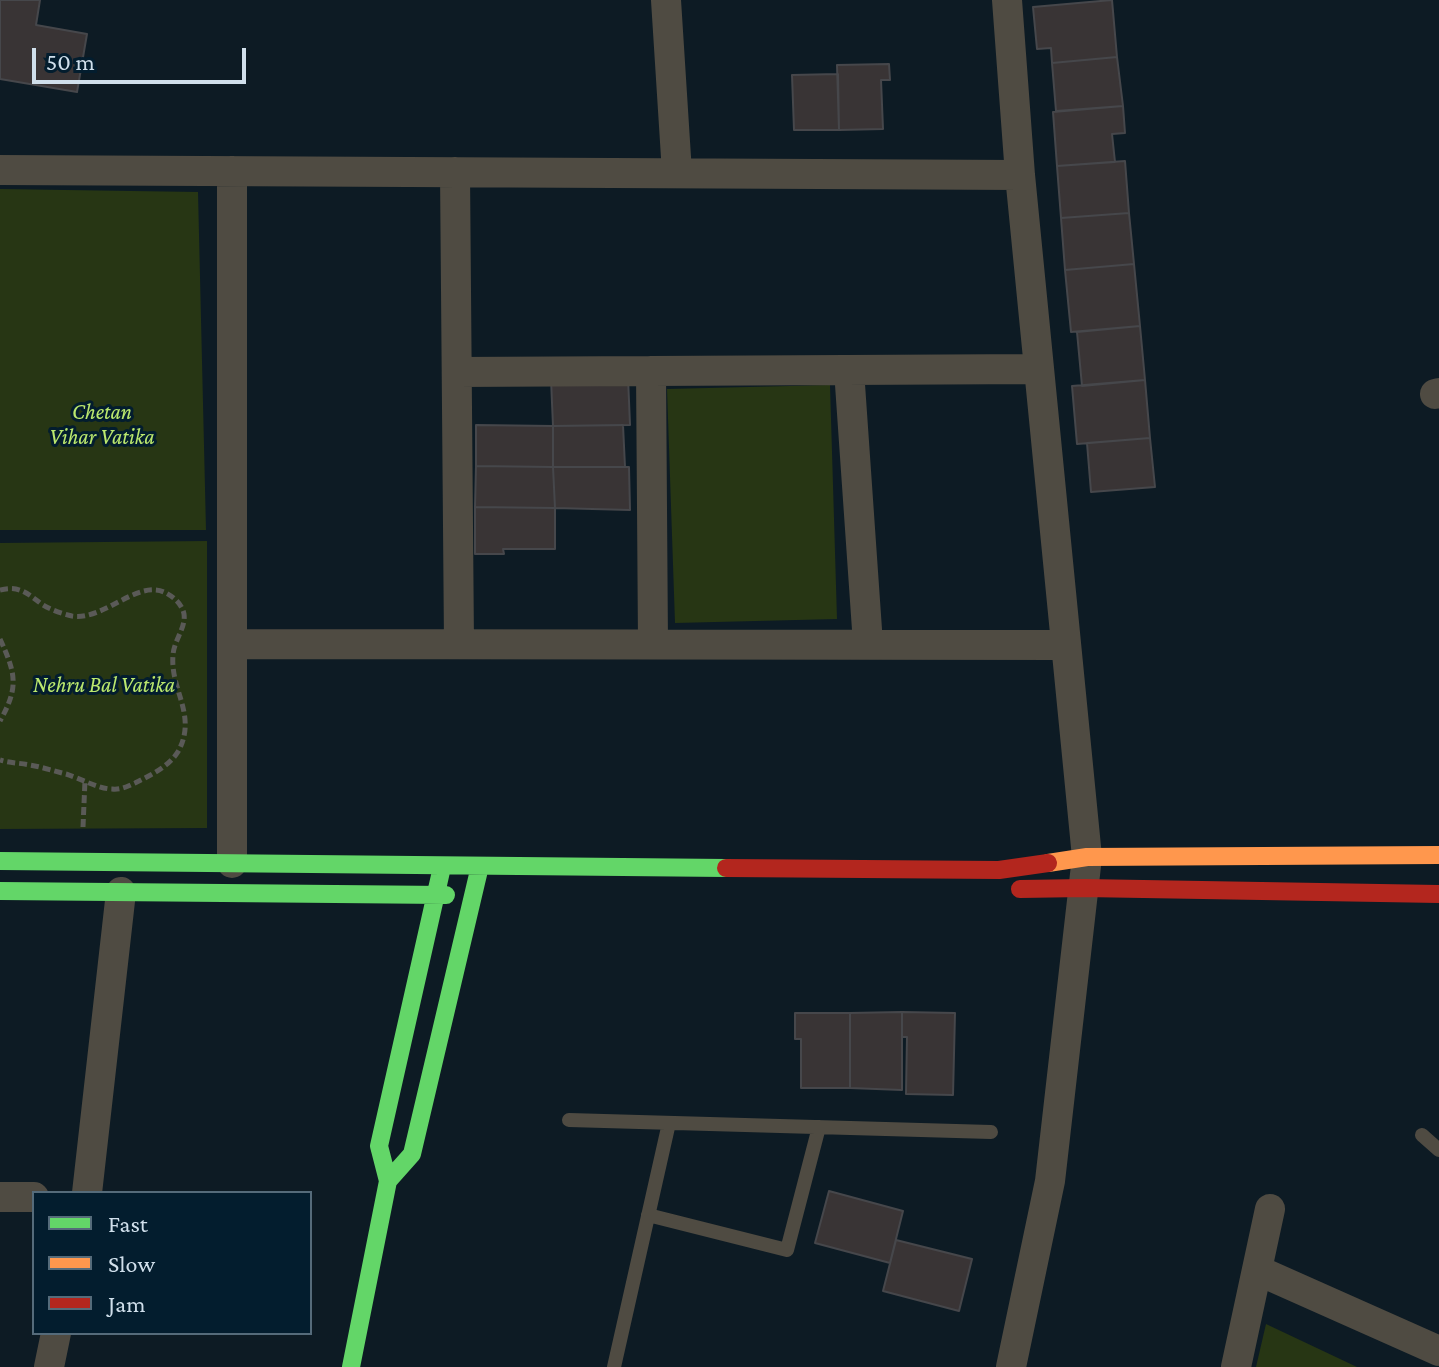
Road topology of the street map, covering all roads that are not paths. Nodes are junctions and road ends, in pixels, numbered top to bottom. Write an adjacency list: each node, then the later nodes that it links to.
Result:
1 (666, 0): 6 (street)
2 (1007, 0): 7 (street)
3 (0, 170): 4 (street)
4 (232, 171): 5 (street); 12 (street)
5 (455, 172): 6 (street); 11 (street)
6 (677, 173): 7 (street)
7 (1020, 175): 8 (street)
8 (1039, 369): 9 (street); 16 (street)
9 (849, 370): 10 (street); 15 (street)
10 (651, 371): 11 (street); 14 (street)
11 (457, 372): 13 (street)
12 (232, 644): 13 (street); 20 (street)
13 (459, 644): 14 (street)
14 (653, 644): 15 (street)
15 (868, 644): 16 (street)
16 (1066, 645): 18 (street)
17 (1439, 855): 18 (main road)
18 (1087, 857): 22 (main road); 23 (street)
19 (0, 861): 20 (main road)
20 (232, 863): 21 (main road)
21 (442, 865): 22 (main road); 27 (main road)
22 (480, 866): 29 (main road)
23 (1084, 888): 24 (main road); 28 (main road); 48 (street)
24 (1005, 889)
25 (0, 891): 26 (main road)
26 (121, 892): 27 (main road); 37 (street)
27 (436, 894): 29 (main road); 36 (main road)
28 (1439, 894)
29 (482, 895): 36 (main road)
30 (569, 1120): 31 (lane)
31 (669, 1123): 32 (lane); 41 (lane)
32 (819, 1127): 33 (lane); 41 (lane)
33 (991, 1132)
34 (1422, 1135): 35 (lane)
35 (1439, 1150)
36 (388, 1181): 46 (main road)
37 (87, 1191)
38 (0, 1197): 39 (street)
39 (32, 1197)
40 (1270, 1209): 42 (street)
41 (648, 1215): 47 (lane)
42 (1257, 1270): 44 (street); 49 (street)
43 (56, 1335): 45 (street)
44 (1439, 1351)
45 (49, 1367)
46 (351, 1367)
47 (614, 1367)
48 (1011, 1367)
49 (1236, 1367)

